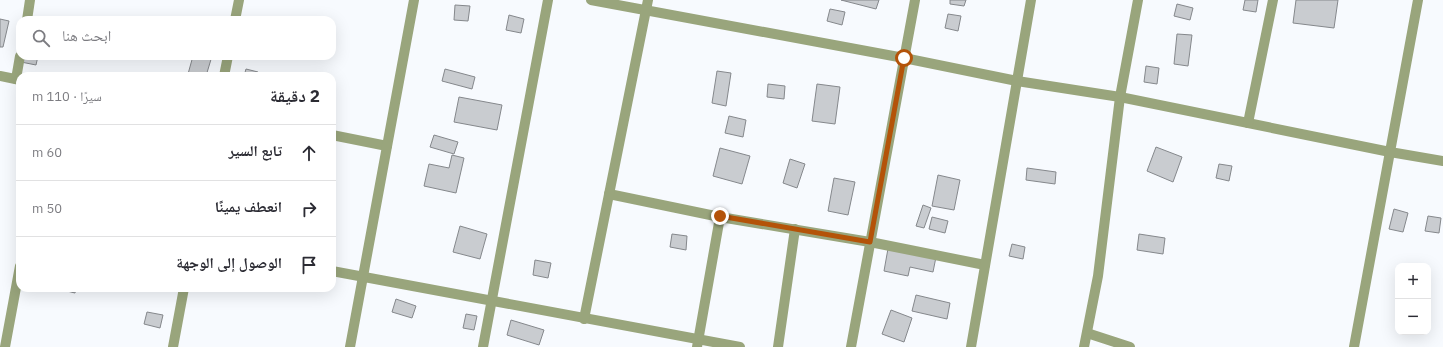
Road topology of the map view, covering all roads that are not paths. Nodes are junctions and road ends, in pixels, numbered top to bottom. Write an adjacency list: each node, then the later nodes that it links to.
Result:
1 (30, 0): 13 (street)
2 (239, 0): 14 (street)
3 (414, 0): 26 (street)
4 (548, 0): 38 (street)
5 (591, 0): 12 (street)
6 (648, 0): 12 (street)
7 (915, 0): 15 (street)
8 (1031, 0): 22 (street)
9 (1138, 0): 23 (street)
10 (1273, 0): 24 (street)
11 (1418, 0): 27 (street)
12 (646, 11): 15 (street); 29 (street)
13 (27, 16)
14 (236, 16)
15 (904, 58): 22 (street); 32 (street)
16 (20, 60): 18 (street)
17 (227, 60): 19 (street)
18 (19, 72)
19 (225, 72)
20 (0, 76): 21 (street)
21 (16, 79)
22 (1017, 81): 23 (street); 33 (street)
23 (1120, 97): 24 (street); 40 (street)
24 (1248, 123): 27 (street)
25 (336, 136): 26 (street)
26 (387, 146): 35 (street)
27 (1390, 152): 28 (street); 52 (street)
28 (1443, 161)
29 (609, 194): 30 (street); 39 (street)
30 (720, 216): 31 (street); 41 (street)
31 (795, 229): 32 (street); 47 (street)
32 (870, 242): 33 (street); 48 (street)
33 (985, 265): 49 (street)
34 (336, 272): 35 (street)
35 (363, 277): 38 (street); 44 (street)
36 (16, 288): 42 (street)
37 (183, 292): 43 (street)
38 (493, 302): 39 (street); 45 (street)
39 (584, 319): 41 (street)
40 (1087, 334): 50 (street); 51 (street)
41 (698, 344): 46 (street)
42 (5, 347)
43 (173, 347)
44 (350, 347)
45 (483, 347)
46 (740, 347)
47 (778, 347)
48 (851, 347)
49 (971, 347)
50 (1084, 347)
51 (1130, 347)
52 (1354, 347)

